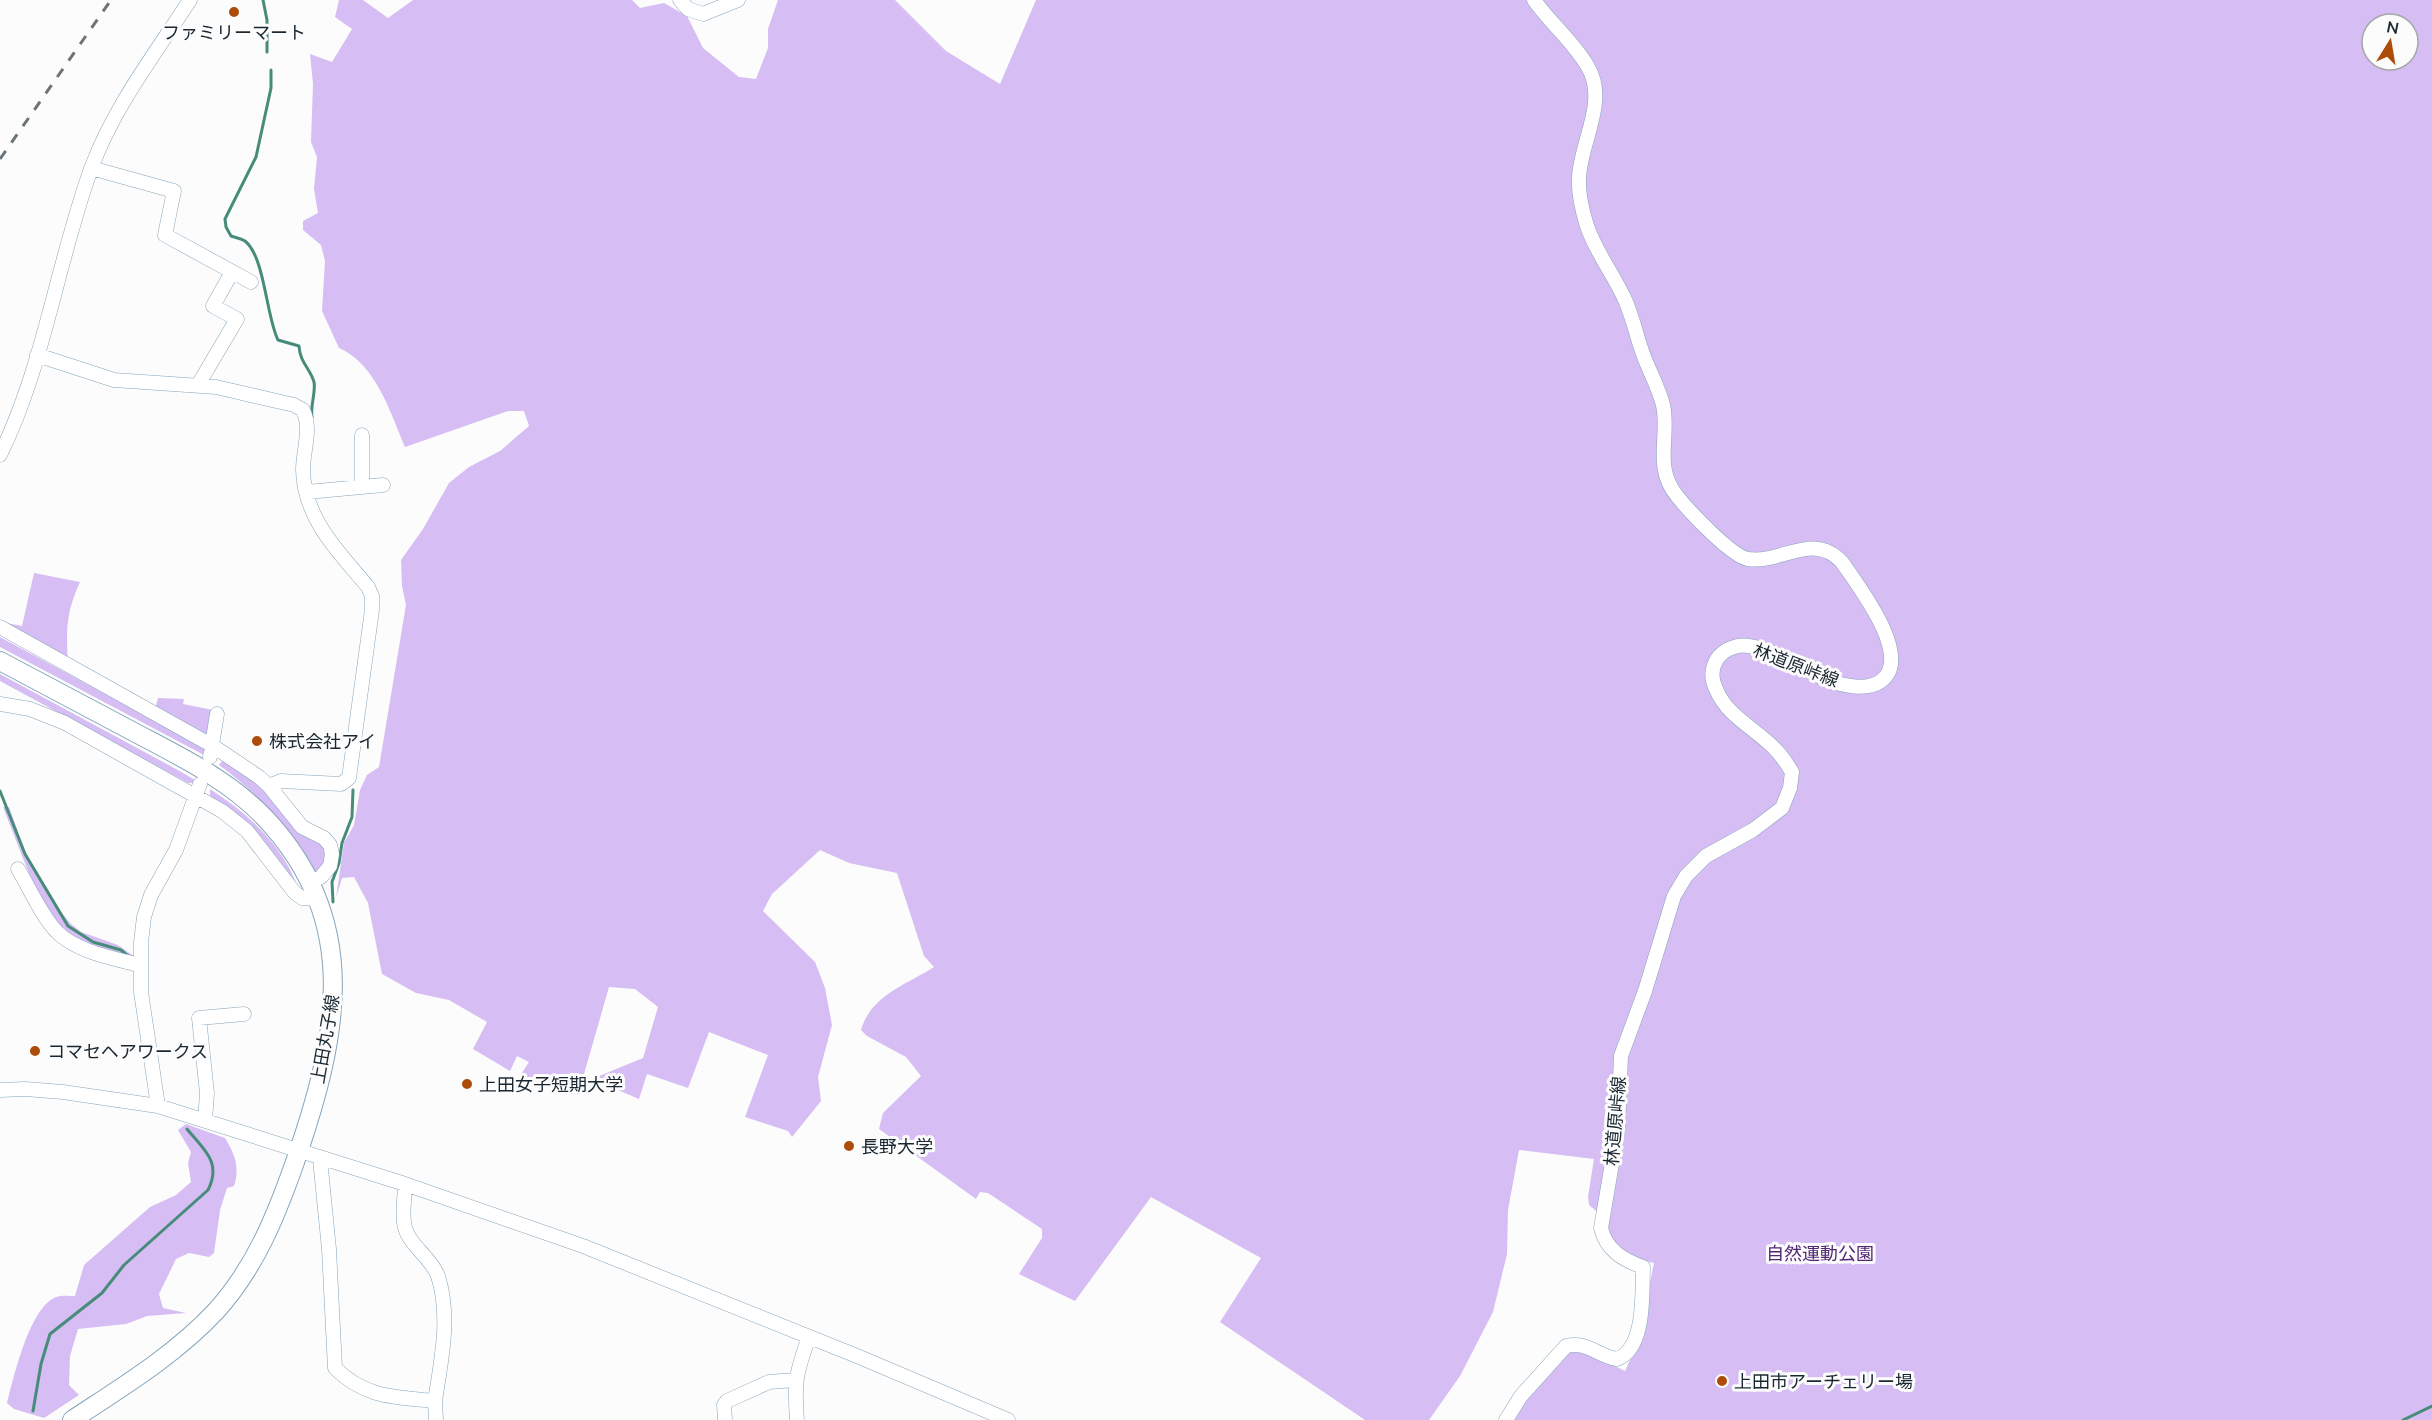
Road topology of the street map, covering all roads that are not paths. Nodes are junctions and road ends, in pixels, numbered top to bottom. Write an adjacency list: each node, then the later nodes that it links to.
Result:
1 (190, 0): 5 (street)
2 (680, 0): 3 (street)
3 (738, 0)
4 (1534, 0): 40 (street, 林道原峠線)
5 (91, 168): 6 (street); 8 (street)
6 (232, 272): 7 (street); 9 (street)
7 (251, 282)
8 (36, 355): 9 (street); 11 (street)
9 (198, 385): 14 (street)
10 (362, 435): 13 (street)
11 (0, 456)
12 (383, 485): 13 (street)
13 (362, 486): 14 (street)
14 (307, 492): 20 (street)
15 (0, 627): 19 (street)
16 (0, 661): 23 (main road, 上田丸子線)
17 (0, 704): 21 (street)
18 (217, 714): 19 (street)
19 (211, 752): 20 (street)
20 (269, 786): 23 (street)
21 (197, 789): 23 (street); 24 (street)
22 (18, 869): 24 (street)
23 (313, 891): 29 (main road, 上田丸子線)
24 (139, 965): 27 (street)
25 (244, 1014): 28 (street)
26 (0, 1090): 27 (street)
27 (158, 1106): 28 (street)
28 (205, 1121): 29 (street)
29 (298, 1151): 30 (street); 35 (main road, 上田丸子線)
30 (320, 1159): 31 (street); 34 (street)
31 (405, 1184): 32 (street); 34 (street)
32 (809, 1337): 33 (street); 39 (street)
33 (795, 1380): 37 (street); 38 (street)
34 (435, 1401): 36 (street)
35 (72, 1420)
36 (436, 1420)
37 (725, 1420)
38 (797, 1420)
39 (1008, 1420)
40 (1506, 1420)

